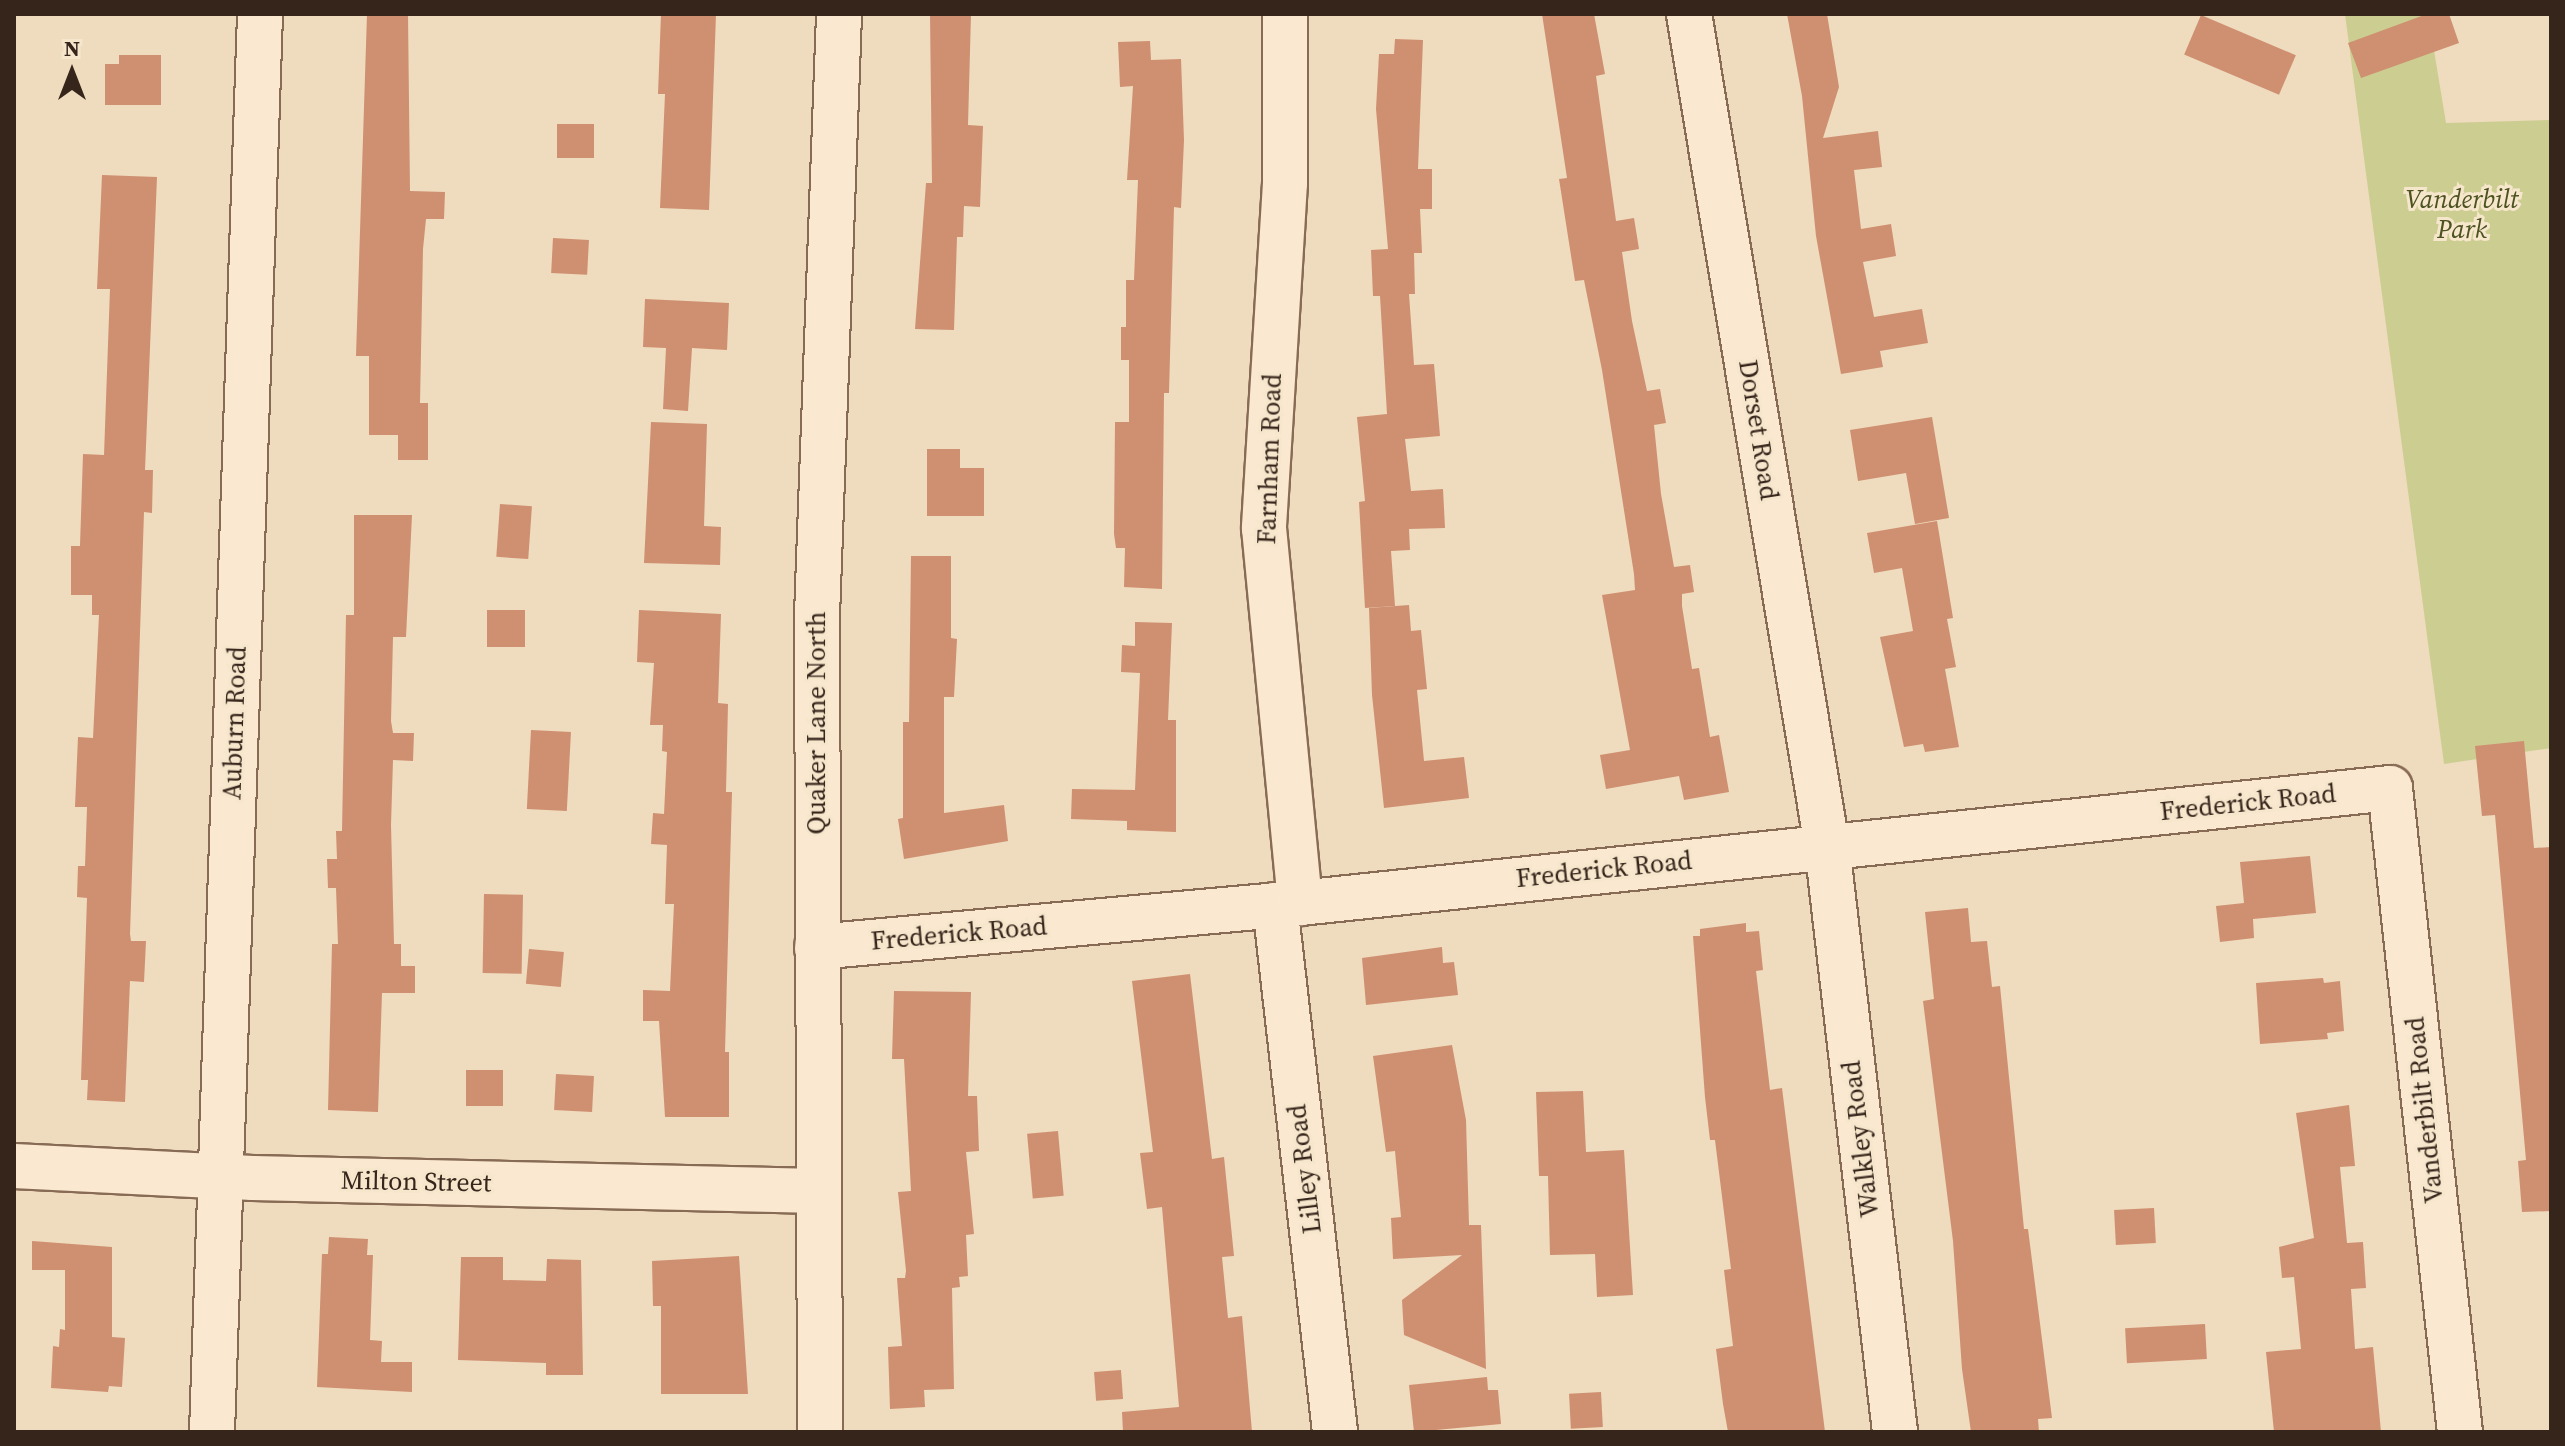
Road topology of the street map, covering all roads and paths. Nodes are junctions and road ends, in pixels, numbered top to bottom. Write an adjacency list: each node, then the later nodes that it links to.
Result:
1 (260, 14): 10 (street, Auburn Road)
2 (839, 14): 8 (street, Quaker Lane North)
3 (1285, 14): 7 (street, Farnham Road)
4 (1689, 14): 6 (street, Dorset Road)
5 (2390, 788): 6 (street, Frederick Road); 16 (street, Vanderbilt Road)
6 (1827, 846): 7 (street, Frederick Road); 15 (street, Walkley Road)
7 (1287, 904): 8 (street, Frederick Road); 14 (street, Lilley Road)
8 (817, 947): 11 (street, Quaker Lane North)
9 (14, 1166): 10 (street, Milton Street)
10 (220, 1177): 11 (street, Milton Street); 12 (street, Auburn Road)
11 (819, 1191): 13 (street, Quaker Lane North)
12 (212, 1432)
13 (820, 1432)
14 (1335, 1432)
15 (1895, 1432)
16 (2460, 1432)

